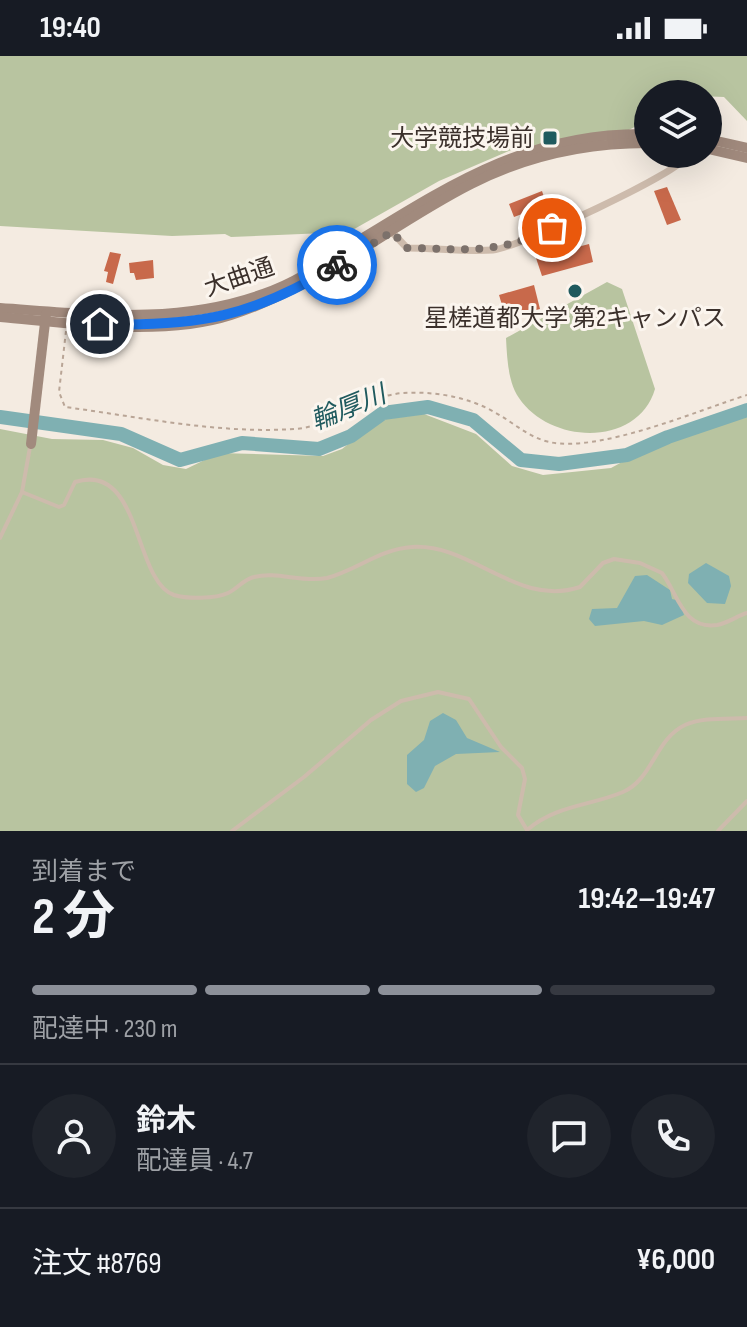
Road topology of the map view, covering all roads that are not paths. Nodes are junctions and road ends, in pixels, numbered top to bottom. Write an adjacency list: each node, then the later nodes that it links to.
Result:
1 (634, 134): 8 (main road, 大曲通)
2 (722, 142): 4 (main road)
3 (634, 144): 8 (main road, 大曲通)
4 (747, 148)
5 (722, 152): 6 (main road)
6 (747, 158)
7 (676, 168): 8 (street)
8 (389, 228): 10 (main road, 大曲通); 10 (main road, 大曲通)
9 (0, 308): 10 (main road, 大曲通)
10 (46, 316): 11 (main road, 大曲通); 12 (main road)
11 (0, 317)
12 (31, 444): 13 (lane)
13 (22, 492): 14 (lane); 15 (lane)
14 (0, 538)
15 (747, 613)
16 (747, 718): 18 (lane)
17 (747, 801): 20 (lane)
18 (527, 830): 19 (lane)
19 (232, 831)
20 (718, 831)

